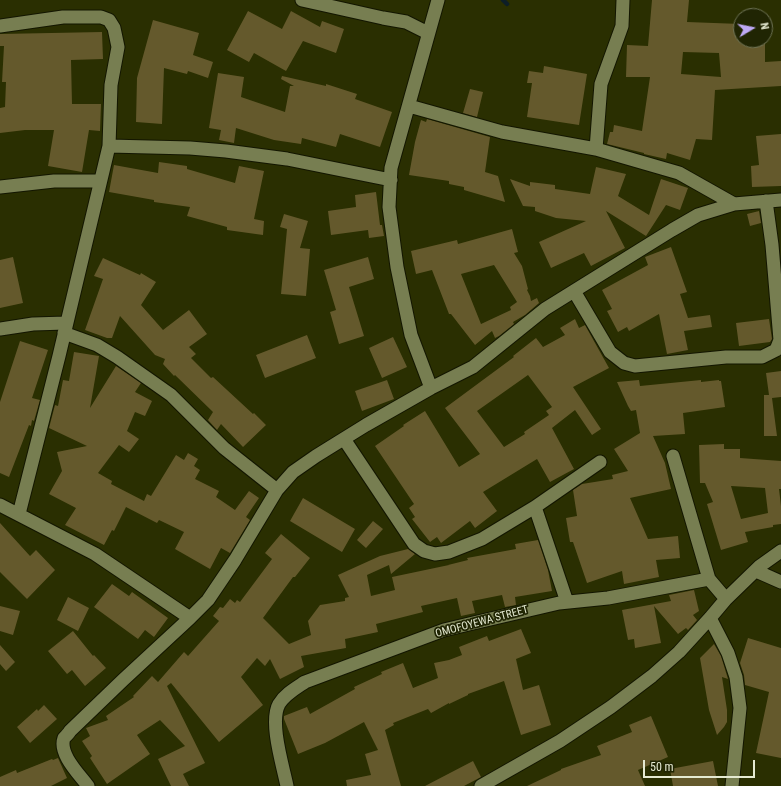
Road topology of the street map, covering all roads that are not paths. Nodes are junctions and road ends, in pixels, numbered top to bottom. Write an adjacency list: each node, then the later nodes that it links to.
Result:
1 (302, 0): 5 (street)
2 (438, 0): 5 (street)
3 (623, 0): 8 (street)
4 (0, 26): 7 (street)
5 (428, 34): 6 (street)
6 (408, 106): 8 (street); 9 (street)
7 (109, 146): 9 (street); 10 (street)
8 (596, 149): 14 (street)
9 (391, 180): 20 (street)
10 (100, 181): 11 (street); 16 (street)
11 (0, 187)
12 (781, 200): 13 (street)
13 (766, 201): 14 (street); 18 (street)
14 (734, 204): 15 (street)
15 (574, 292): 18 (street); 20 (street)
16 (65, 328): 17 (street); 24 (street); 27 (street)
17 (0, 329)
18 (762, 357): 19 (street)
19 (781, 357)
20 (430, 388): 21 (street)
21 (344, 439): 24 (street); 26 (street)
22 (673, 456): 30 (street)
23 (600, 462): 26 (street)
24 (277, 490): 34 (street)
25 (0, 505): 27 (street)
26 (535, 507): 33 (street)
27 (19, 514): 34 (street)
28 (781, 550): 29 (street)
29 (756, 571): 31 (street); 32 (street)
30 (709, 579): 32 (street); 33 (street, OMOFOYEWA STREET)
31 (781, 582)
32 (726, 599): 35 (street)
33 (567, 602): 37 (street, OMOFOYEWA STREET)
34 (190, 618): 36 (street)
35 (710, 618): 38 (street); 39 (street)
36 (88, 786)
37 (287, 786)
38 (481, 786)
39 (732, 786)

